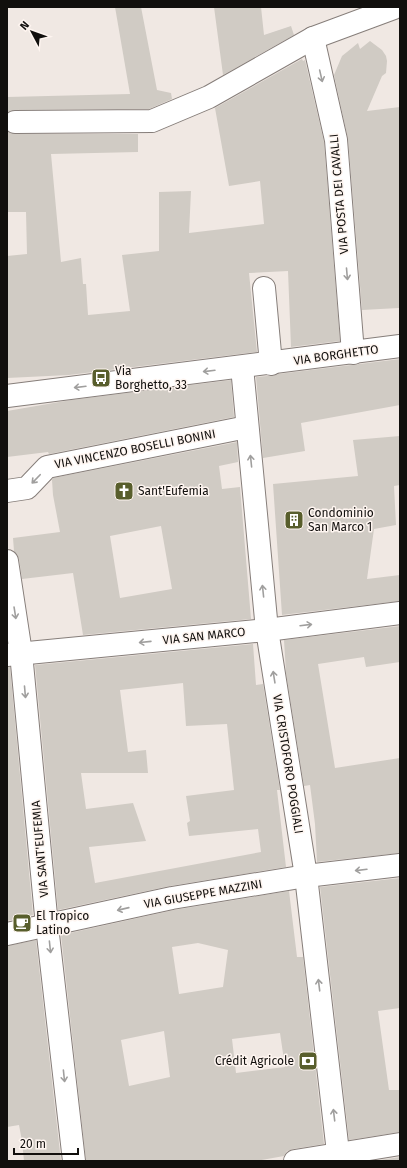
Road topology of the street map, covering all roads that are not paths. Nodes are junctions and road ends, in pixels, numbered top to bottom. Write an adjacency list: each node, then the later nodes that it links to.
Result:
1 (396, 14): 2 (street)
2 (313, 38): 3 (street); 6 (street, VIA POSTA DEI CAVALLI, one-way to 6)
3 (15, 122)
4 (264, 288): 7 (street)
5 (400, 346): 6 (street, VIA BORGHETTO)
6 (353, 353): 7 (street, VIA BORGHETTO)
7 (272, 364): 8 (street, VIA BORGHETTO)
8 (242, 367): 9 (street, VIA BORGHETTO, one-way to 9); 10 (street, VIA CRISTOFORO POGGIALI)
9 (7, 396)
10 (248, 427): 11 (street, VIA VINCENZO BOSELLI BONINI, one-way to 11); 14 (street, VIA CRISTOFORO POGGIALI, one-way to 10)
11 (7, 491)
12 (7, 561): 15 (street, VIA SANT'EUFEMIA, one-way to 15)
13 (400, 613): 14 (street, VIA SAN MARCO, one-way to 13)
14 (267, 630): 15 (street, VIA SAN MARCO, one-way to 15); 17 (street, VIA CRISTOFORO POGGIALI, one-way to 14)
15 (14, 654): 18 (street, VIA SANT'EUFEMIA, one-way to 18)
16 (400, 865): 17 (street, VIA GIUSEPPE MAZZINI, one-way to 17)
17 (306, 876): 18 (street, VIA GIUSEPPE MAZZINI, one-way to 18); 21 (street, VIA CRISTOFORO POGGIALI, one-way to 17)
18 (47, 926): 19 (street, VIA GIUSEPPE MAZZINI); 22 (street, VIA SANT'EUFEMIA, one-way to 22)
19 (7, 934)
20 (400, 1144): 21 (street)
21 (339, 1157): 23 (street)
22 (74, 1161)
23 (295, 1161)

